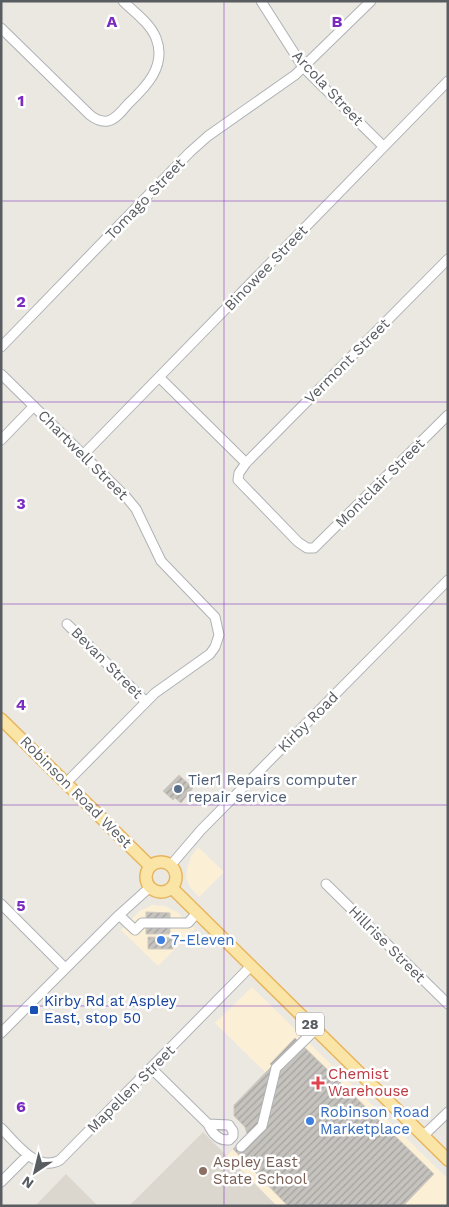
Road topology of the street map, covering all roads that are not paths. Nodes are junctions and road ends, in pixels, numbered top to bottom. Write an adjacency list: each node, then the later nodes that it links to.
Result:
1 (123, 1): 4 (street)
2 (261, 1): 5 (street, Arcola Street)
3 (371, 1): 5 (street, Tomago Street)
4 (1, 28)
5 (303, 67): 7 (street, Arcola Street); 9 (street, Tomago Street)
6 (448, 81): 7 (street, Binowee Street)
7 (383, 146): 11 (street, Binowee Street)
8 (448, 259): 16 (street, Vermont Street)
9 (1, 347)
10 (1, 374): 12 (street, Chartwell Street)
11 (159, 377): 15 (street, Binowee Street); 16 (street)
12 (34, 406): 14 (street); 15 (street, Chartwell Street)
13 (448, 415): 16 (street, Montclair Street)
14 (1, 440)
15 (83, 454): 19 (street, Chartwell Street)
16 (246, 463)
17 (448, 580): 22 (street, Kirby Road)
18 (67, 624): 19 (street, Bevan Street)
19 (146, 702): 21 (street, Chartwell Street)
20 (1, 719): 21 (main road, Robinson Road West)
21 (66, 783): 23 (main road, Robinson Road West)
22 (170, 865): 23 (main road); 26 (main road)
23 (150, 866): 25 (main road)
24 (326, 884): 32 (street, Hillrise Street)
25 (149, 888): 26 (main road); 29 (street)
26 (172, 888): 28 (main road, 28)
27 (1, 904): 31 (street)
28 (198, 913): 29 (street); 30 (main road, 28)
29 (119, 915): 31 (street)
30 (251, 966): 33 (main road, 28); 35 (street, Mapellen Street)
31 (65, 968): 34 (street)
32 (448, 1004)
33 (315, 1030): 39 (main road, 28); 40 (street)
34 (1, 1033)
35 (151, 1068): 37 (street); 41 (street, Mapellen Street)
36 (448, 1112): 39 (street)
37 (208, 1124)
38 (1, 1128): 41 (street, Mapellen Street)
39 (423, 1136): 42 (main road, 28)
40 (242, 1147)
41 (28, 1155): 43 (street)
42 (448, 1160)
43 (1, 1182)

